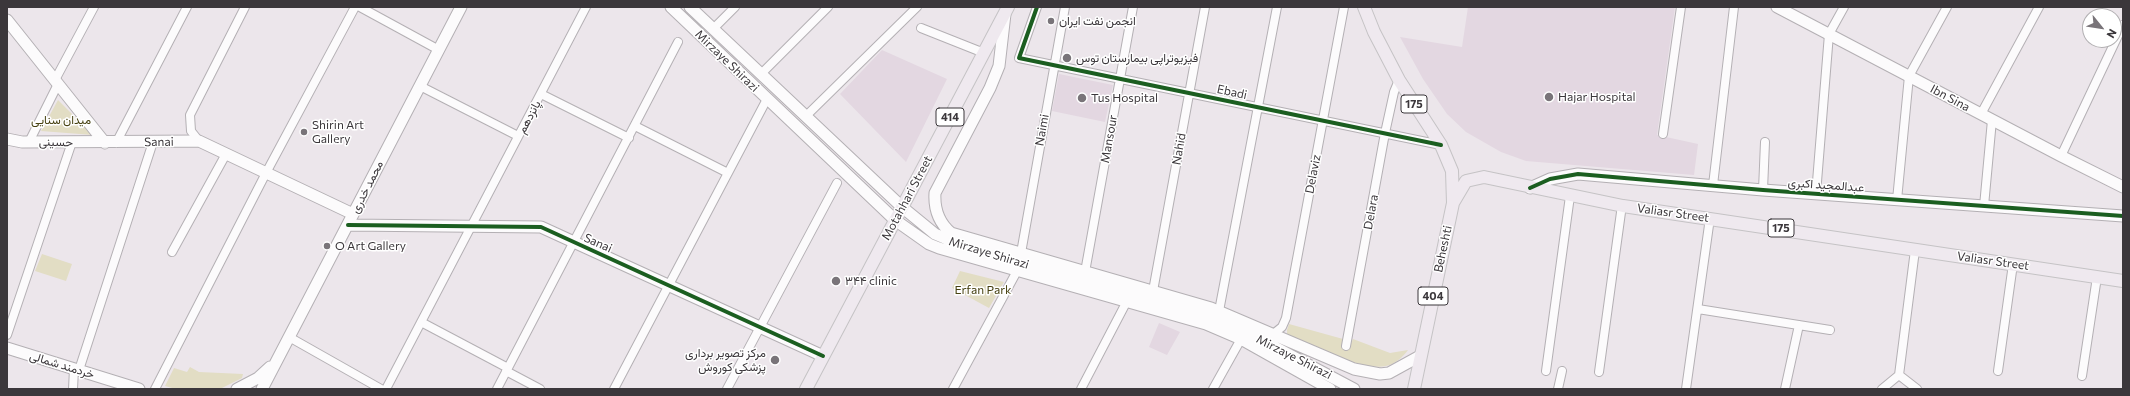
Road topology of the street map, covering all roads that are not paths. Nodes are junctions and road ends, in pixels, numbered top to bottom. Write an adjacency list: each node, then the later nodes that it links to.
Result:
1 (94, 7): 40 (street)
2 (187, 7): 61 (street)
3 (245, 7): 56 (street)
4 (355, 7): 65 (street)
5 (360, 7): 33 (street)
6 (461, 7): 33 (street, محمد خدری)
7 (586, 7): 43 (street, پانزدهم)
8 (671, 7): 44 (street, Mirzaye Shirazi)
9 (690, 7): 30 (street, Mirzaye Shirazi)
10 (736, 7): 30 (street)
11 (828, 7): 36 (street)
12 (917, 7): 47 (street)
13 (1038, 7): 35 (street, Ebadi)
14 (1065, 7): 35 (street, Naimi)
15 (1133, 7): 38 (street, Mansour)
16 (1205, 7): 42 (street, Nahid)
17 (1277, 7): 45 (street)
18 (1344, 7): 48 (street, Delaviz)
19 (1364, 7): 39 (main road, 175)
20 (1681, 7): 52 (street)
21 (1734, 7): 68 (street)
22 (1778, 7): 31 (street, Ibn Sina)
23 (1844, 7): 31 (street)
24 (1947, 7): 37 (street)
25 (2039, 7): 46 (street)
26 (1006, 10): 34 (main road, Motahhari Street / 414); 88 (street, Mirzaye Shirazi)
27 (7, 20): 40 (street)
28 (2123, 25): 64 (street)
29 (921, 28): 34 (street)
30 (713, 29): 36 (street, Mirzaye Shirazi)
31 (1829, 34): 37 (street, Ibn Sina); 72 (street)
32 (678, 42): 50 (street)
33 (439, 50): 41 (street, محمد خدری)
34 (984, 53): 78 (main road, Motahhari Street / 414)
35 (1054, 66): 38 (street, Ebadi); 88 (street, Naimi)
36 (761, 74): 47 (street, Mirzaye Shirazi)
37 (1909, 76): 46 (street, Ibn Sina); 74 (street)
38 (1120, 79): 42 (street, Ebadi); 91 (street, Mansour)
39 (1399, 80): 51 (street, Delara); 62 (main road, 175)
40 (57, 82): 57 (street); 61 (street)
41 (420, 86): 53 (street); 79 (street, محمد خدری)
42 (1189, 93): 45 (street, Ebadi); 95 (street, Nahid)
43 (541, 94): 53 (street, پانزدهم); 54 (street)
44 (767, 99): 66 (street); 82 (street, Mirzaye Shirazi)
45 (1258, 107): 48 (street, Ebadi); 98 (street)
46 (1981, 114): 49 (street, Ibn Sina)
47 (806, 116): 78 (street, Mirzaye Shirazi)
48 (1323, 120): 51 (street, Ebadi); 104 (street, Delaviz)
49 (1992, 120): 64 (street, Ibn Sina); 77 (street)
50 (635, 126): 54 (street); 66 (street)
51 (1385, 133): 62 (street, Ebadi); 107 (street, Delara)
52 (1663, 134)
53 (518, 136): 84 (street, پانزدهم)
54 (629, 138): 85 (street)
55 (7, 139): 57 (street, حسینی)
56 (199, 141): 59 (street, Sanai); 63 (street, Sanai)
57 (29, 142): 58 (street, حسینی)
58 (72, 142): 61 (street, حسینی); 103 (street)
59 (153, 142): 61 (street, Sanai); 112 (street)
60 (1765, 142): 71 (street)
61 (110, 143)
62 (1441, 145): 75 (main road, 175)
63 (226, 154): 65 (street, Sanai); 87 (street)
64 (2061, 156): 69 (street, Ibn Sina)
65 (266, 173): 79 (street, Sanai); 122 (street)
66 (728, 173): 94 (street)
67 (837, 183): 101 (street)
68 (1713, 185): 70 (street, عبدالمجید اکبری); 71 (street, عبدالمجید اکبری)
69 (2123, 187)
70 (1530, 188): 73 (main road, Valiasr Street / 175); 75 (main road, Valiasr Street / 175)
71 (1762, 190): 72 (street, عبدالمجید اکبری)
72 (1816, 194): 74 (street, عبدالمجید اکبری)
73 (1570, 196): 76 (main road, Valiasr Street / 175); 114 (street)
74 (1897, 200): 77 (street, عبدالمجید اکبری)
75 (1453, 203): 110 (main road, Beheshti / 404)
76 (1622, 205): 81 (main road, Valiasr Street / 175); 117 (street)
77 (1984, 206): 80 (street, عبدالمجید اکبری)
78 (902, 207): 82 (main road, Motahhari Street / 414); 136 (street, Mirzaye Shirazi)
79 (354, 214): 83 (street, محمد خدری)
80 (2123, 216)
81 (1710, 218): 86 (main road, Valiasr Street / 175); 97 (street)
82 (895, 220): 90 (street, Mirzaye Shirazi); 109 (main road, Motahhari Street / 414)
83 (348, 225): 84 (street, Sanai); 105 (street, محمد خدری)
84 (471, 227): 85 (street, Sanai); 99 (street, پانزدهم)
85 (574, 242): 94 (street, Sanai); 113 (street)
86 (1915, 250): 89 (main road, Valiasr Street / 175); 118 (street)
87 (172, 252)
88 (1021, 253): 91 (street, Mirzaye Shirazi)
89 (2013, 264): 92 (main road, Valiasr Street / 175); 115 (street)
90 (1017, 271): 96 (street, Mirzaye Shirazi); 132 (street)
91 (1085, 272): 95 (street, Mirzaye Shirazi)
92 (2097, 277): 93 (main road, Valiasr Street / 175); 119 (street)
93 (2123, 281)
94 (668, 285): 101 (street, Sanai); 129 (street)
95 (1153, 291): 98 (street, Mirzaye Shirazi)
96 (1127, 302): 106 (street, Mirzaye Shirazi); 133 (street)
97 (1698, 309): 100 (street); 139 (street)
98 (1219, 311): 104 (street, Mirzaye Shirazi)
99 (421, 322): 113 (street); 126 (street, پانزدهم)
100 (1799, 325): 102 (street); 140 (street)
101 (760, 327): 109 (street, Sanai); 130 (street)
102 (1830, 330)
103 (7, 335)
104 (1272, 335): 110 (street, Mirzaye Shirazi)
105 (289, 337): 111 (street, محمد خدری); 125 (street)
106 (1241, 339): 134 (street); 135 (street, Mirzaye Shirazi)
107 (1346, 346)
108 (7, 348): 112 (street, خردمند شمالی)
109 (823, 356): 131 (main road, Motahhari Street / 414)
110 (1420, 356): 137 (main road, Beheshti / 404)
111 (278, 360): 123 (street); 124 (street, محمد خدری)
112 (76, 369): 120 (street); 121 (street, خردمند شمالی)
113 (507, 370): 127 (street); 128 (street)
114 (1546, 371)
115 (1998, 371)
116 (1562, 372): 138 (street)
117 (1599, 372)
118 (1899, 375): 141 (street); 142 (street)
119 (2082, 376)
120 (73, 389)
121 (139, 389)
122 (155, 389)
123 (237, 389)
124 (262, 389)
125 (381, 389)
126 (386, 389)
127 (497, 389)
128 (540, 389)
129 (614, 389)
130 (727, 389)
131 (806, 389)
132 (953, 389)
133 (1081, 389)
134 (1213, 389)
135 (1330, 389)
136 (1354, 389)
137 (1414, 389)
138 (1558, 389)
139 (1686, 389)
140 (1785, 389)
141 (1882, 389)
142 (1917, 389)

